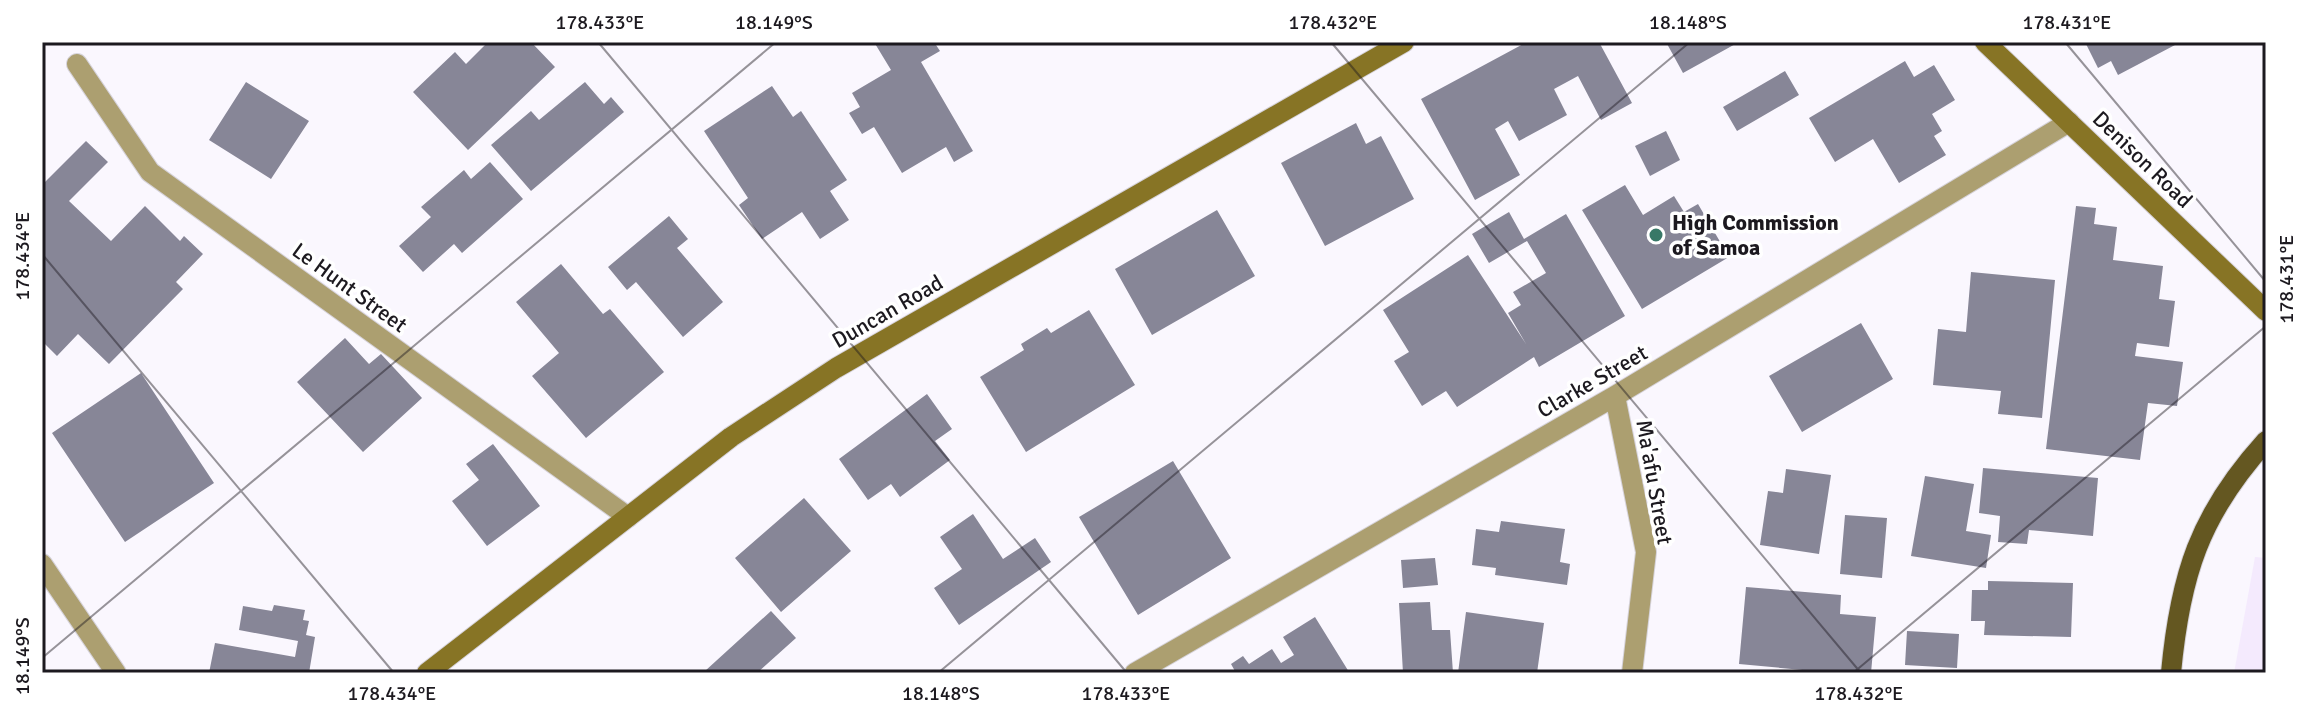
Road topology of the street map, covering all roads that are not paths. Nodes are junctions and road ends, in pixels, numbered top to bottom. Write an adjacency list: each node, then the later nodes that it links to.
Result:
1 (1404, 42): 8 (main road, Duncan Road)
2 (1985, 42): 4 (main road, Denison Road)
3 (77, 64): 8 (street, Le Hunt Street)
4 (2069, 122): 5 (main road, Denison Road); 6 (street, Clarke Street)
5 (2266, 311)
6 (1615, 396): 12 (street, Clarke Street); 13 (street, Ma'afu Street)
7 (2266, 441): 14 (main road)
8 (628, 517): 11 (main road, Duncan Road)
9 (42, 564): 10 (street)
10 (116, 673)
11 (427, 673)
12 (1135, 673)
13 (1632, 673)
14 (2171, 673)

